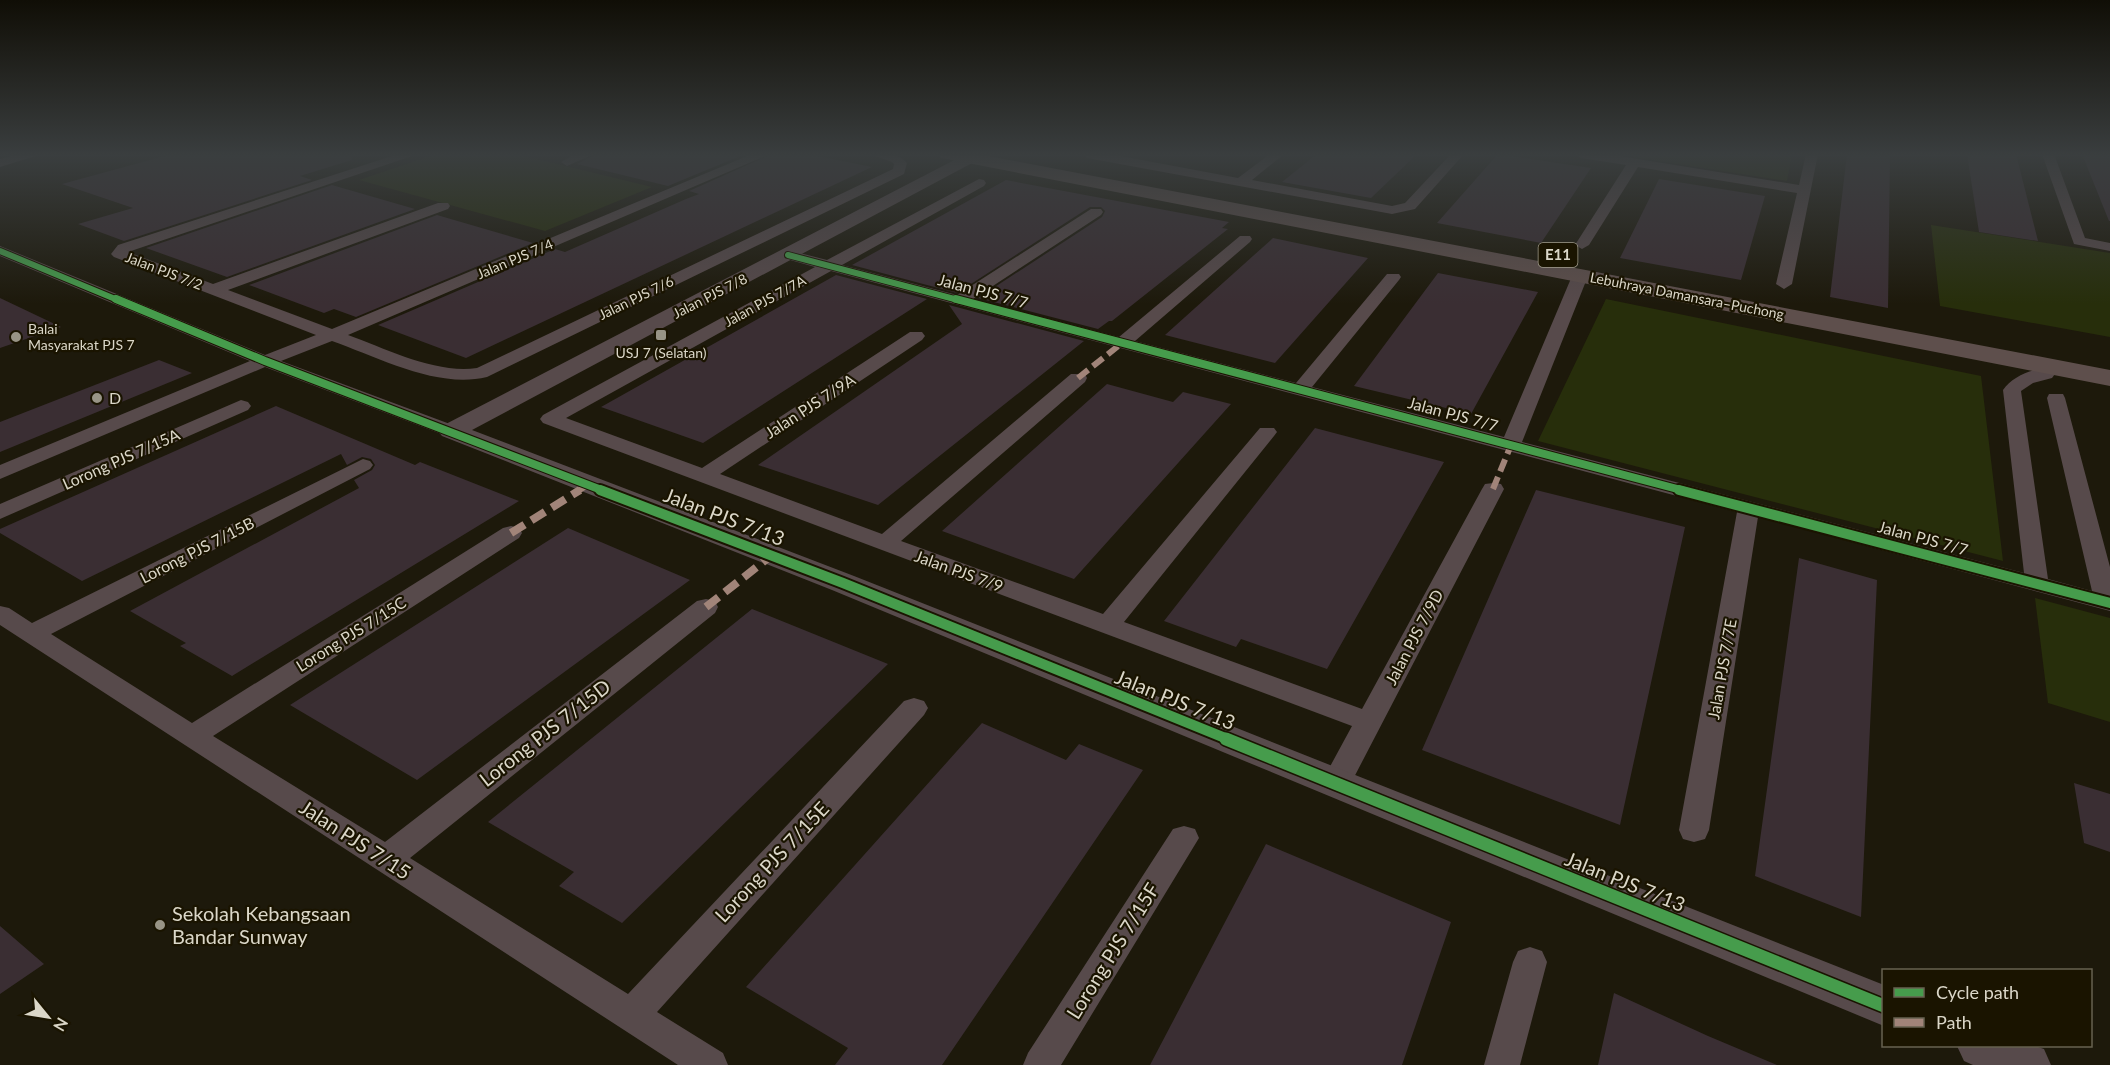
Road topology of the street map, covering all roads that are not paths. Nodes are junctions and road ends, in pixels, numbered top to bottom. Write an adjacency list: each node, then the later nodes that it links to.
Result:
1 (258, 204): 24 (street, Jalan PJS 7/2)
2 (645, 204): 27 (street, Jalan PJS 7/4)
3 (831, 204): 27 (street, Jalan PJS 7/6)
4 (884, 204): 19 (street, Jalan PJS 7/8)
5 (942, 204): 20 (street, Jalan PJS 7/7A)
6 (1202, 204): 21 (highway, Lebuhraya Damansara–Puchong / E11)
7 (1289, 204): 30 (highway, Lebuhraya Damansara–Puchong / E11)
8 (1354, 204): 9 (street)
9 (1412, 204)
10 (1608, 204): 16 (street)
11 (1801, 204): 23 (street)
12 (2066, 204): 17 (street)
13 (443, 206): 24 (street)
14 (1096, 212): 25 (street)
15 (1245, 238): 29 (street)
16 (1582, 245)
17 (2110, 247)
18 (0, 251): 31 (street)
19 (788, 255): 20 (street, Jalan PJS 7/7); 40 (street, Jalan PJS 7/8)
20 (829, 266): 25 (street, Jalan PJS 7/7); 39 (street, Jalan PJS 7/7A)
21 (1580, 276): 26 (highway, Lebuhraya Damansara–Puchong / E11); 42 (street)
22 (1393, 277): 36 (street)
23 (1784, 284)
24 (212, 290): 27 (street, Jalan PJS 7/2)
25 (960, 300): 29 (street, Jalan PJS 7/7)
26 (1798, 317): 32 (highway); 34 (highway, Lebuhraya Damansara–Puchong / E11)
27 (332, 335): 31 (street)
28 (916, 336): 45 (street, Jalan PJS 7/9A)
29 (1122, 343): 36 (street, Jalan PJS 7/7)
30 (2103, 358)
31 (265, 361): 40 (street); 44 (street)
32 (2046, 374): 35 (highway); 51 (street)
33 (1078, 378): 50 (street)
34 (2110, 378)
35 (2110, 387)
36 (1300, 390): 42 (street, Jalan PJS 7/7)
37 (2056, 398): 52 (street)
38 (241, 406): 48 (street, Lorong PJS 7/15A)
39 (550, 419): 45 (street, Jalan PJS 7/9)
40 (451, 430): 60 (street, Jalan PJS 7/13)
41 (1267, 432): 55 (street)
42 (1511, 444): 47 (street, Jalan PJS 7/7)
43 (363, 465): 56 (street, Lorong PJS 7/15B)
44 (0, 473)
45 (703, 476): 50 (street, Jalan PJS 7/9)
46 (1492, 489): 58 (street, Jalan PJS 7/9D)
47 (1749, 508): 51 (street, Jalan PJS 7/7); 61 (street, Jalan PJS 7/7E)
48 (0, 512)
49 (511, 533): 59 (street, Lorong PJS 7/15C)
50 (885, 543): 55 (street, Jalan PJS 7/9)
51 (2037, 583): 52 (street, Jalan PJS 7/7)
52 (2108, 602)
53 (706, 607): 63 (street, Lorong PJS 7/15D)
54 (0, 614): 56 (street, Jalan PJS 7/15)
55 (1108, 625): 58 (street, Jalan PJS 7/9)
56 (31, 634): 59 (street, Jalan PJS 7/15)
57 (914, 708): 66 (street, Lorong PJS 7/15E)
58 (1369, 722): 60 (street, Jalan PJS 7/9D)
59 (192, 736): 63 (street, Jalan PJS 7/15)
60 (1335, 785): 65 (street, Jalan PJS 7/13)
61 (1694, 830)
62 (1184, 837): 69 (street, Lorong PJS 7/15F)
63 (385, 860): 66 (street, Jalan PJS 7/15)
64 (1530, 962): 70 (street)
65 (1882, 1005)
66 (630, 1016): 68 (street, Jalan PJS 7/15)
67 (1983, 1047): 71 (street)
68 (710, 1065)
69 (1041, 1065)
70 (1502, 1065)
71 (2028, 1065)

